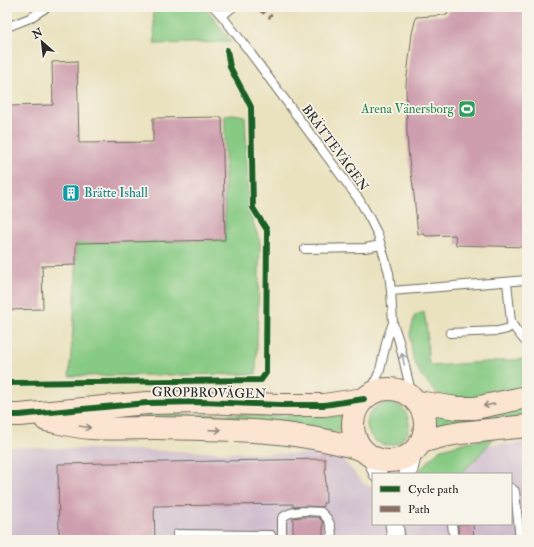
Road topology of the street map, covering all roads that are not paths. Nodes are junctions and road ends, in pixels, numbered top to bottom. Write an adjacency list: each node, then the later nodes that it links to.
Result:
1 (47, 7): 5 (lane)
2 (214, 7): 4 (lane, BRÄTTEVÄGEN)
3 (233, 7): 4 (lane)
4 (222, 16): 6 (lane, BRÄTTEVÄGEN)
5 (7, 27)
6 (381, 245): 7 (lane); 10 (lane, BRÄTTEVÄGEN)
7 (306, 249)
8 (527, 280): 9 (lane)
9 (507, 282): 10 (lane); 12 (lane)
10 (391, 291): 11 (lane, BRÄTTEVÄGEN)
11 (393, 323): 15 (lane, BRÄTTEVÄGEN); 17 (lane, BRÄTTEVÄGEN, one-way to 11)
12 (513, 325): 13 (lane); 14 (lane)
13 (450, 333)
14 (527, 341)
15 (367, 396): 17 (street); 18 (street, GROPBROVÄGEN); 21 (street)
16 (527, 397): 17 (street, one-way to 17)
17 (415, 399): 20 (street)
18 (13, 415): 21 (street, GROPBROVÄGEN, one-way to 21)
19 (527, 426): 20 (street)
20 (417, 447): 21 (street); 22 (street)
21 (371, 460)
22 (408, 473)
23 (512, 489): 30 (lane)
24 (452, 525): 29 (lane)
25 (177, 540): 26 (lane)
26 (272, 540)
27 (282, 540): 28 (lane)
28 (332, 540)
29 (454, 540)
30 (520, 540)

